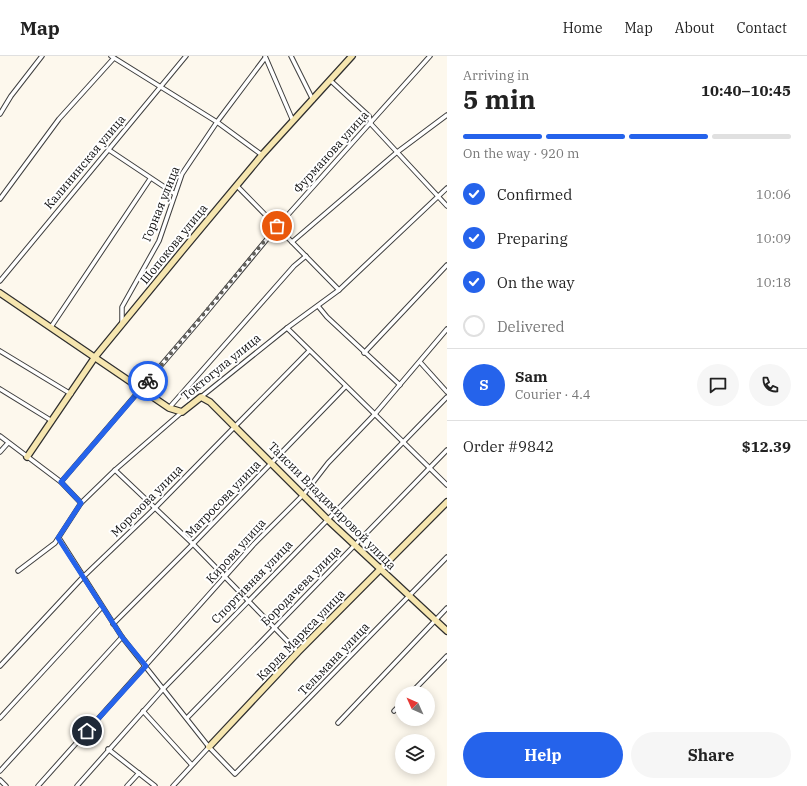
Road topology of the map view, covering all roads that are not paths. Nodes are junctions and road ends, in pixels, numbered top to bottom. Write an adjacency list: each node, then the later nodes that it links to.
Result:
1 (42, 56): 11 (street)
2 (186, 56): 9 (street, Калининская улица)
3 (291, 56): 10 (street)
4 (352, 56): 8 (street, Шопокова улица)
5 (430, 56): 15 (street, Фурманова улица)
6 (112, 57): 9 (street); 24 (street)
7 (265, 57): 13 (street); 14 (street, Горная улица)
8 (331, 81): 10 (street, Шопокова улица); 15 (street)
9 (160, 87): 14 (street); 16 (street, Калининская улица)
10 (313, 100): 13 (street, Шопокова улица)
11 (0, 114)
12 (447, 115): 17 (street)
13 (293, 121): 18 (street, Шопокова улица)
14 (217, 122): 18 (street); 22 (street, Горная улица)
15 (371, 124): 17 (street); 26 (street, Фурманова улица)
16 (109, 150): 19 (street); 30 (street, Калининская улица)
17 (396, 153): 23 (street); 27 (street)
18 (262, 155): 20 (street, Шопокова улица)
19 (150, 179): 22 (street); 35 (street)
20 (237, 186): 26 (street); 34 (street, Шопокова улица)
21 (447, 188): 23 (street, Токтогула улица)
22 (175, 194): 34 (street, Горная улица)
23 (437, 197): 25 (street); 31 (street, Токтогула улица)
24 (0, 199)
25 (447, 206)
26 (277, 226): 27 (street); 46 (street, Фурманова улица)
27 (292, 242): 28 (street)
28 (306, 256): 31 (street); 51 (street)
29 (447, 265): 40 (street)
30 (0, 281)
31 (340, 290): 33 (street, Токтогула улица)
32 (0, 293): 35 (street)
33 (318, 306): 36 (street, Токтогула улица); 40 (street)
34 (122, 326): 41 (street, Шопокова улица)
35 (51, 327): 41 (street)
36 (287, 328): 39 (street); 49 (street, Токтогула улица)
37 (447, 329): 42 (street, Кирова улица)
38 (0, 350): 48 (street)
39 (309, 351): 44 (street); 55 (street, Морозова улица)
40 (364, 353): 43 (street)
41 (96, 357): 46 (street); 48 (street, Шопокова улица)
42 (420, 362): 43 (street, Кирова улица); 47 (street)
43 (400, 385): 53 (street, Кирова улица)
44 (345, 387): 53 (street); 62 (street, Матросова улица)
45 (0, 389): 54 (street)
46 (141, 389): 51 (street); 65 (street, Фурманова улица)
47 (447, 392)
48 (70, 394): 54 (street, Шопокова улица)
49 (201, 397): 52 (street, Токтогула улица); 55 (street, Таисии Владимировой улица)
50 (447, 398): 58 (street, Спортивная улица)
51 (169, 408): 52 (street)
52 (182, 412): 64 (street, Токтогула улица)
53 (375, 414): 58 (street); 67 (street, Кирова улица)
54 (52, 421): 61 (street, Шопокова улица)
55 (234, 427): 62 (street, Таисии Владимировой улица); 70 (street, Морозова улица)
56 (0, 436): 57 (street)
57 (8, 443): 60 (street); 61 (street)
58 (403, 443): 63 (street); 71 (street, Спортивная улица)
59 (447, 450): 63 (street, Бородачева улица)
60 (0, 452)
61 (27, 457): 65 (street)
62 (272, 462): 67 (street, Таисии Владимировой улица); 73 (street, Матросова улица)
63 (430, 468): 66 (street); 74 (street, Бородачева улица)
64 (115, 470): 69 (street, Токтогула улица); 70 (street)
65 (61, 482): 69 (street)
66 (447, 485)
67 (304, 494): 71 (street, Таисии Владимировой улица); 79 (street, Кирова улица)
68 (447, 502): 76 (street, Карла Маркса улица)
69 (81, 503): 72 (street, Токтогула улица)
70 (154, 508): 73 (street); 78 (street, Морозова улица)
71 (328, 520): 74 (street, Таисии Владимировой улица); 81 (street, Спортивная улица)
72 (58, 538): 77 (street, Токтогула улица); 78 (street)
73 (193, 544): 79 (street); 85 (street, Матросова улица)
74 (356, 545): 76 (street, Таисии Владимировой улица); 86 (street, Бородачева улица)
75 (447, 557): 80 (street, Тельмана улица)
76 (381, 570): 80 (street, Таисии Владимировой улица); 89 (street, Карла Маркса улица)
77 (18, 571)
78 (83, 577): 82 (street); 91 (street, Морозова улица)
79 (226, 578): 81 (street); 92 (street, Кирова улица)
80 (408, 597): 84 (street, Таисии Владимировой улица); 99 (street, Тельмана улица)
81 (249, 600): 86 (street); 94 (street, Спортивная улица)
82 (102, 607): 85 (street); 96 (street)
83 (447, 608): 84 (street)
84 (434, 621): 87 (street, Таисии Владимировой улица); 98 (street)
85 (113, 624): 88 (street)
86 (275, 627): 89 (street); 97 (street, Бородачева улица)
87 (447, 632)
88 (122, 637): 92 (street); 102 (street)
89 (298, 652): 99 (street, Карла Маркса улица)
90 (447, 656): 93 (street)
91 (0, 666)
92 (146, 666): 94 (street); 106 (street, Кирова улица)
93 (418, 686)
94 (164, 688): 95 (street, Спортивная улица); 97 (street)
95 (143, 711): 100 (street, Спортивная улица); 101 (street)
96 (0, 718)
97 (187, 718): 99 (street)
98 (338, 723)
99 (209, 747): 101 (street, Карла Маркса улица)
100 (108, 749): 103 (street); 107 (street, Спортивная улица)
101 (191, 764): 110 (street, Карла Маркса улица)
102 (0, 771)
103 (139, 773): 108 (street); 109 (street)
104 (0, 780): 105 (street)
105 (6, 786)
106 (38, 786)
107 (77, 786)
108 (127, 786)
109 (155, 786)
110 (172, 786)

